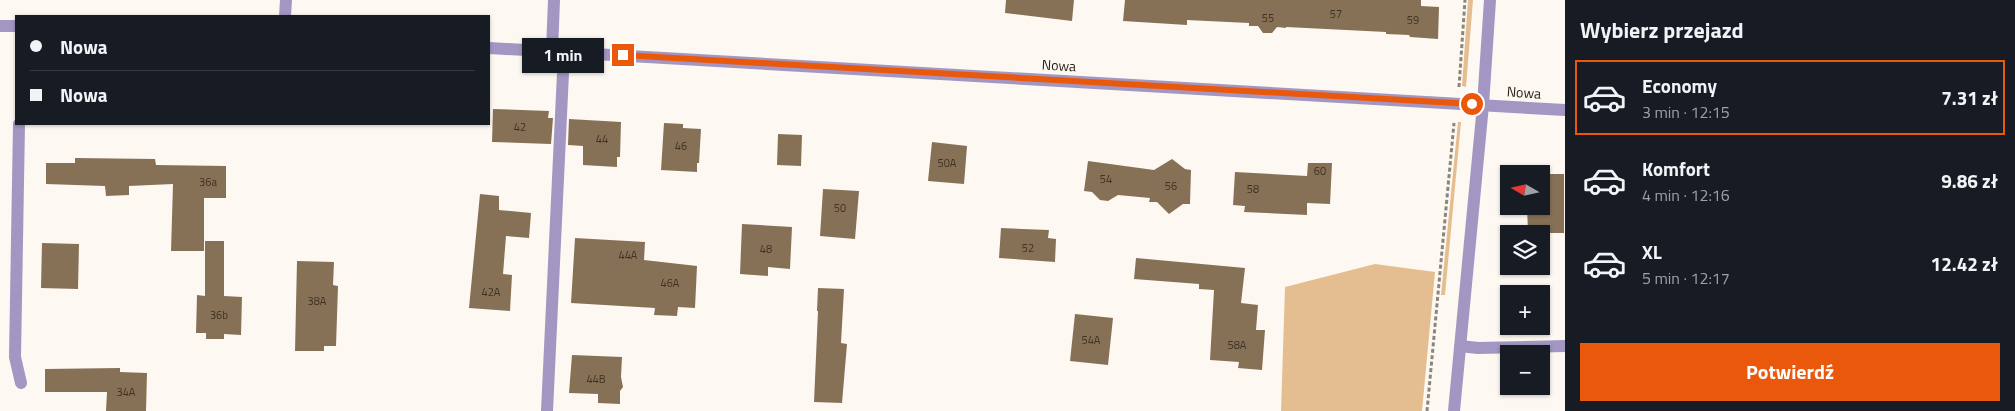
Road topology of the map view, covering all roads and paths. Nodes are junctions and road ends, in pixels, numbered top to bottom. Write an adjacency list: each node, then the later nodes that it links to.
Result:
1 (286, 0): 5 (street)
2 (554, 0): 9 (street)
3 (1465, 0): 10 (path)
4 (1490, 0): 11 (street)
5 (285, 15)
6 (0, 26): 7 (street)
7 (15, 26)
8 (490, 48): 9 (street, Nowa)
9 (558, 51): 11 (street, Nowa); 18 (street)
10 (1459, 90)
11 (1483, 105): 12 (street, Nowa); 15 (street)
12 (1565, 110)
13 (1455, 118): 19 (path)
14 (19, 125): 17 (street)
15 (1460, 346): 16 (street); 20 (street)
16 (1565, 346)
17 (21, 383)
18 (546, 411)
19 (1427, 411)
20 (1454, 411)

